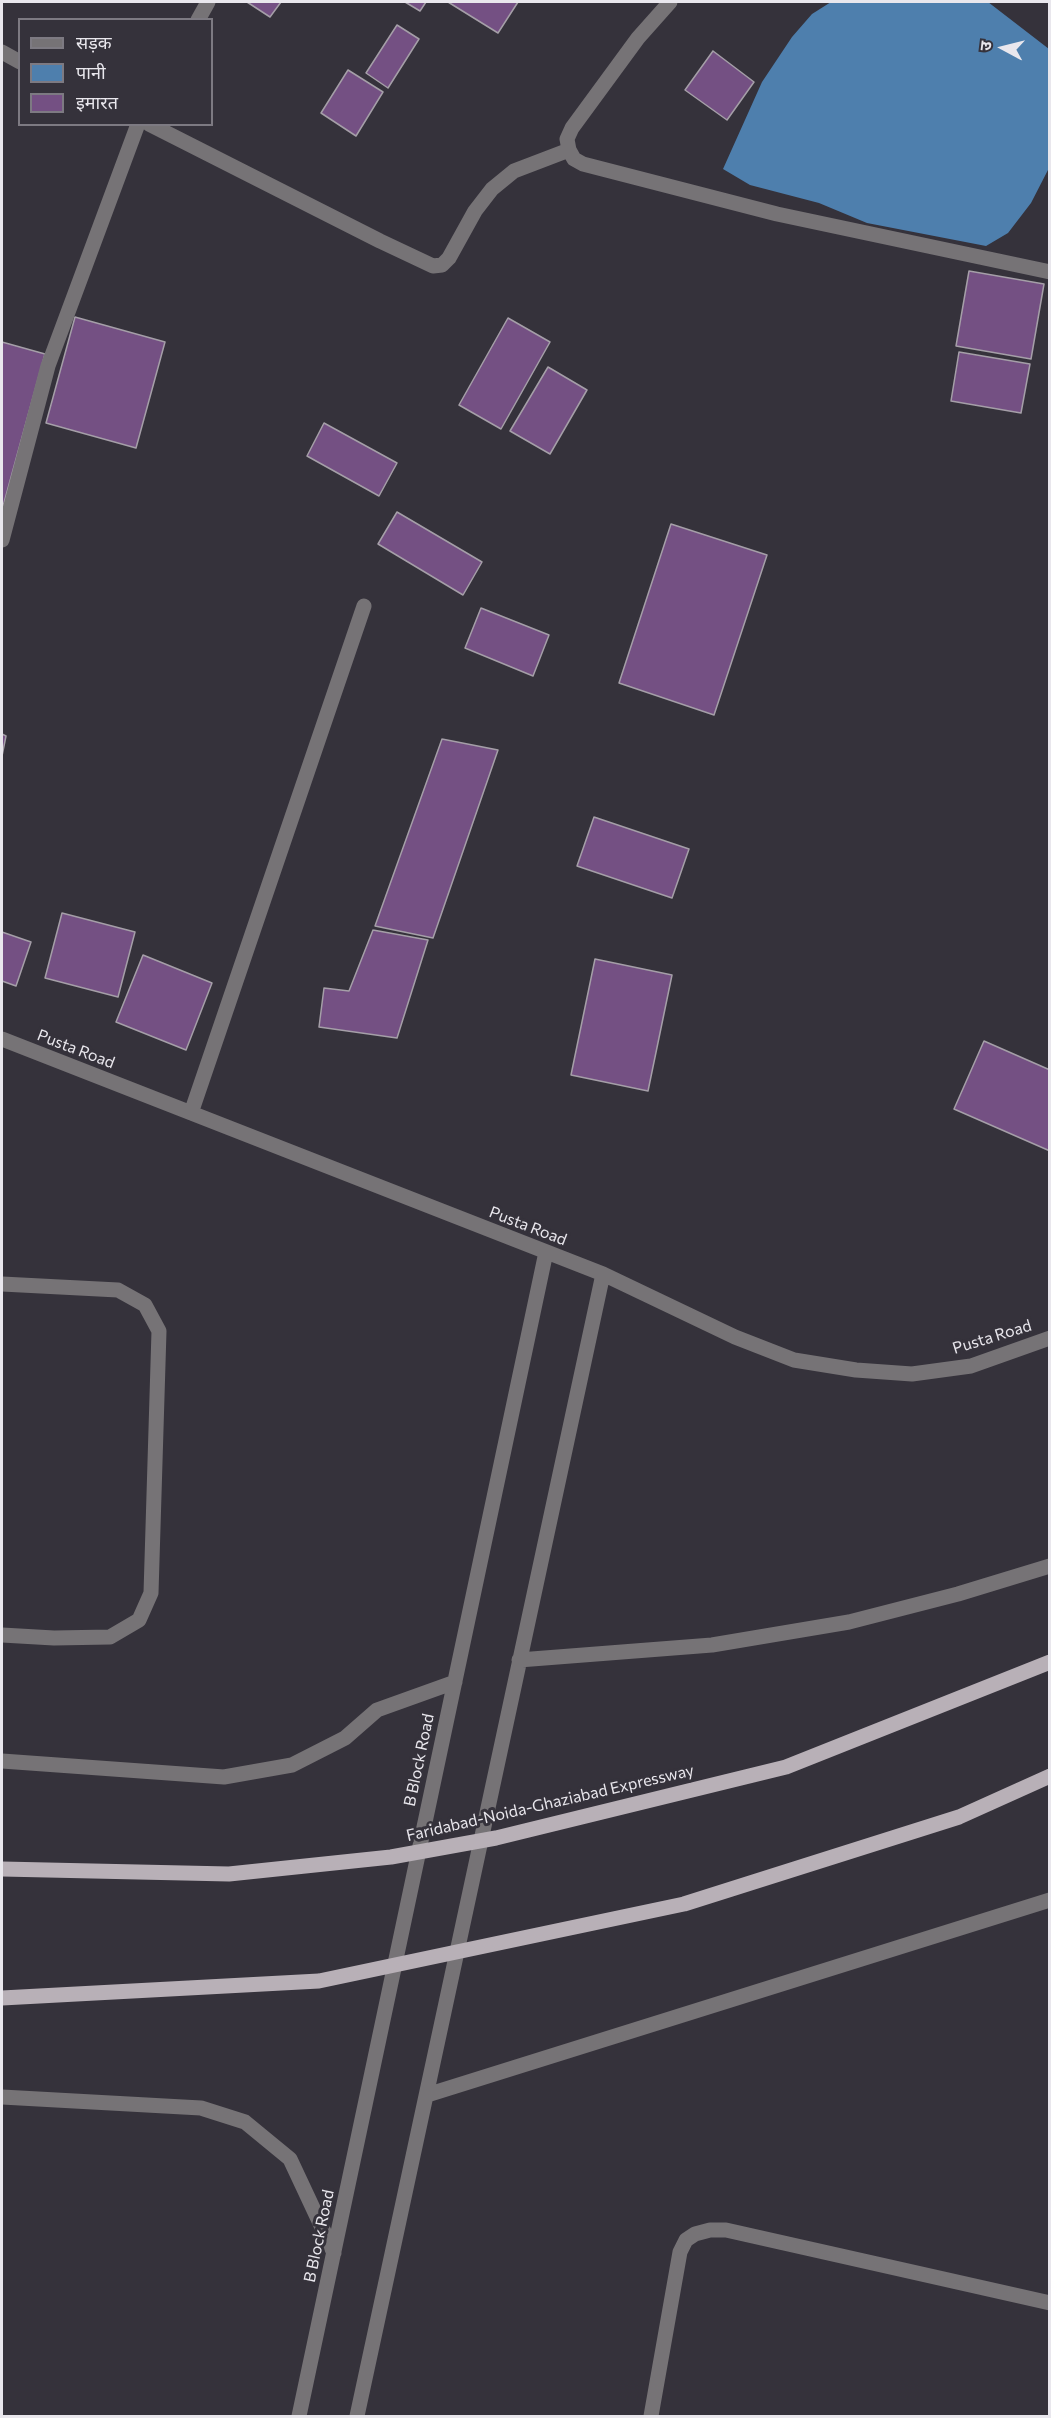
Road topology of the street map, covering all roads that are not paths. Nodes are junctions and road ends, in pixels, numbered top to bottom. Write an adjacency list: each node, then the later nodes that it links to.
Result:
1 (208, 2): 3 (street)
2 (670, 2): 8 (street)
3 (199, 18)
4 (2, 52): 5 (street)
5 (18, 61)
6 (137, 126): 10 (street)
7 (153, 126): 8 (street)
8 (569, 150): 9 (street)
9 (1050, 272)
10 (2, 540)
11 (364, 606): 13 (street)
12 (2, 1039): 13 (street, Pusta Road)
13 (191, 1113): 14 (street, Pusta Road)
14 (546, 1252): 15 (street, Pusta Road); 22 (street, B Block Road)
15 (603, 1275): 17 (street, Pusta Road); 20 (street)
16 (2, 1284): 19 (street)
17 (1050, 1338)
18 (1050, 1566): 20 (street)
19 (2, 1635)
20 (519, 1660): 28 (street)
21 (1050, 1662): 25 (main road, Faridabad-Noida-Ghaziabad Expressway, bridge)
22 (455, 1682): 23 (street); 30 (street, B Block Road)
23 (2, 1761)
24 (1050, 1776): 27 (main road, bridge)
25 (2, 1869)
26 (1050, 1900): 28 (street)
27 (2, 1998)
28 (427, 2095): 33 (street)
29 (2, 2097): 30 (street)
30 (334, 2253): 32 (street, B Block Road)
31 (1050, 2303): 34 (street)
32 (299, 2416)
33 (357, 2416)
34 (651, 2416)

